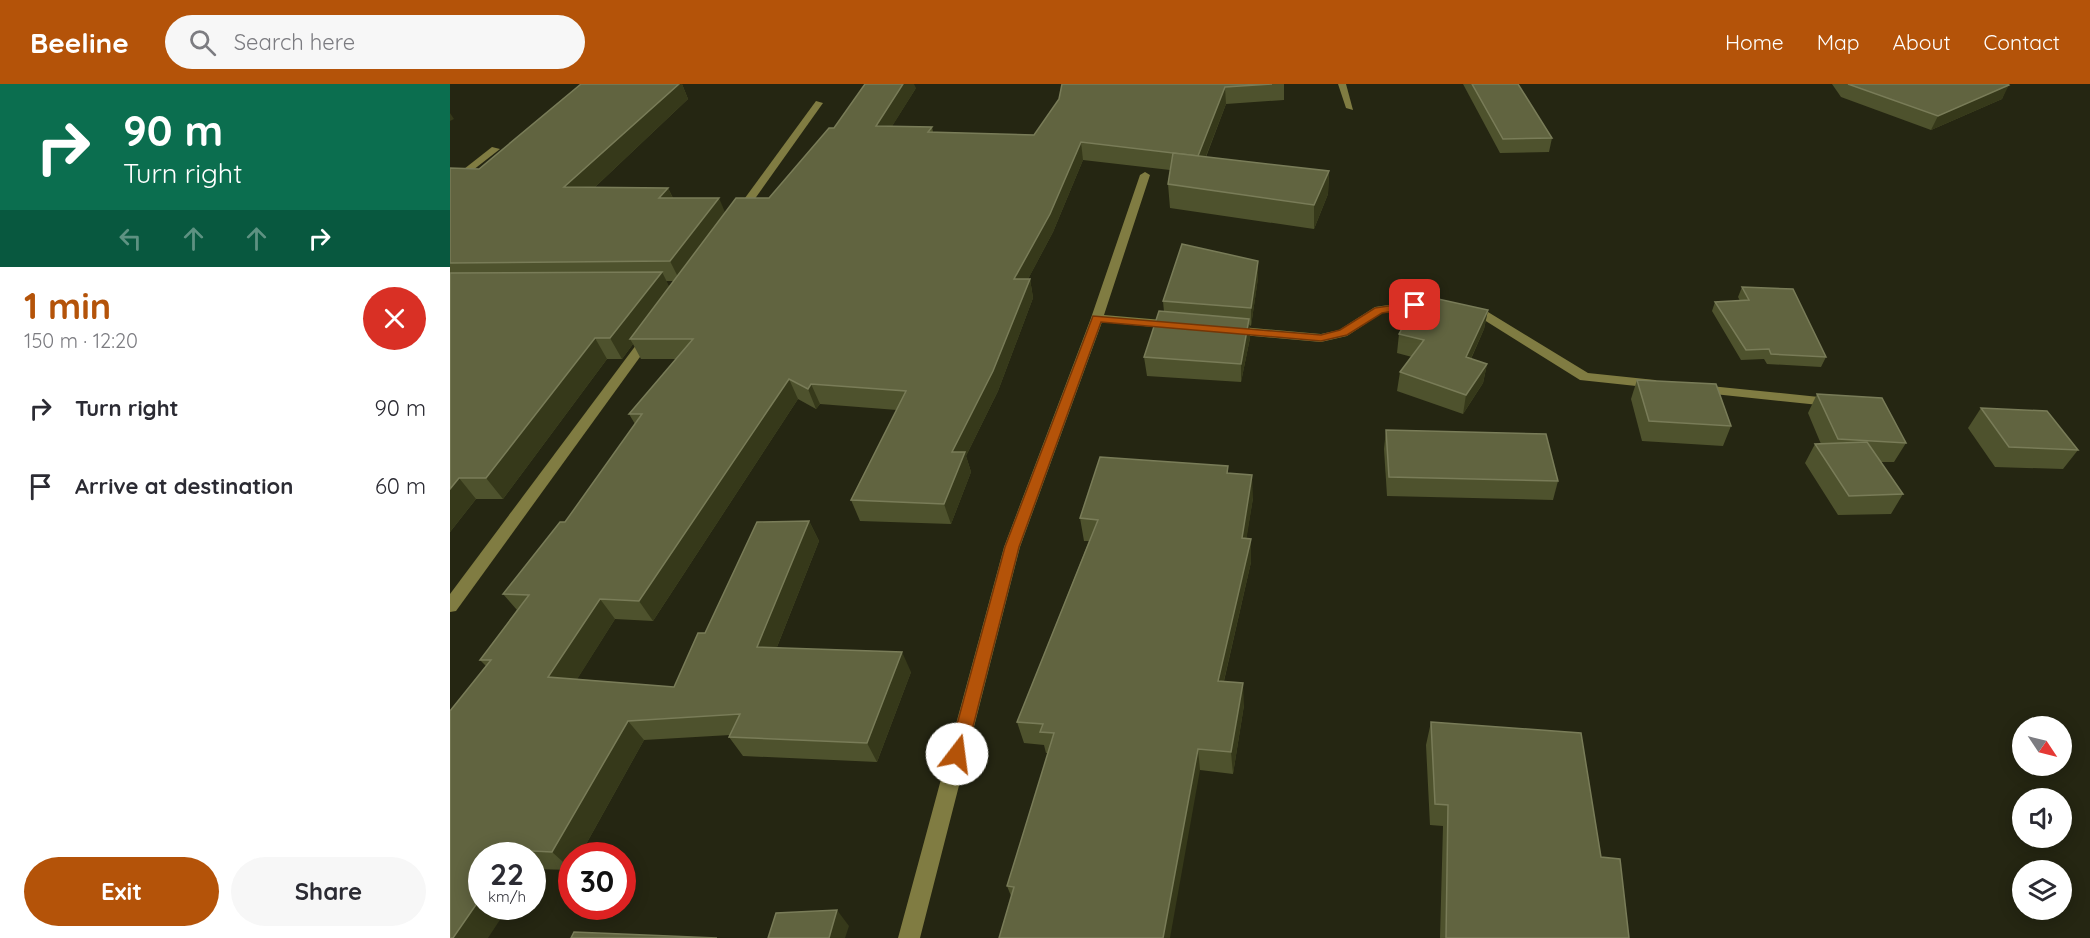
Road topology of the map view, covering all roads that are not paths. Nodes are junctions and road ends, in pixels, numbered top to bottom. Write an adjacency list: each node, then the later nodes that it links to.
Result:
1 (1342, 84): 3 (street)
2 (819, 103): 7 (street)
3 (1350, 108)
4 (495, 149): 6 (street)
5 (1145, 175): 8 (street)
6 (450, 185)
7 (728, 228)
8 (1097, 318): 10 (street); 16 (street)
9 (658, 324): 15 (street)
10 (1191, 326)
11 (1215, 328): 12 (street)
12 (1667, 385)
13 (1690, 388): 14 (street)
14 (1819, 401)
15 (450, 606)
16 (909, 938)

